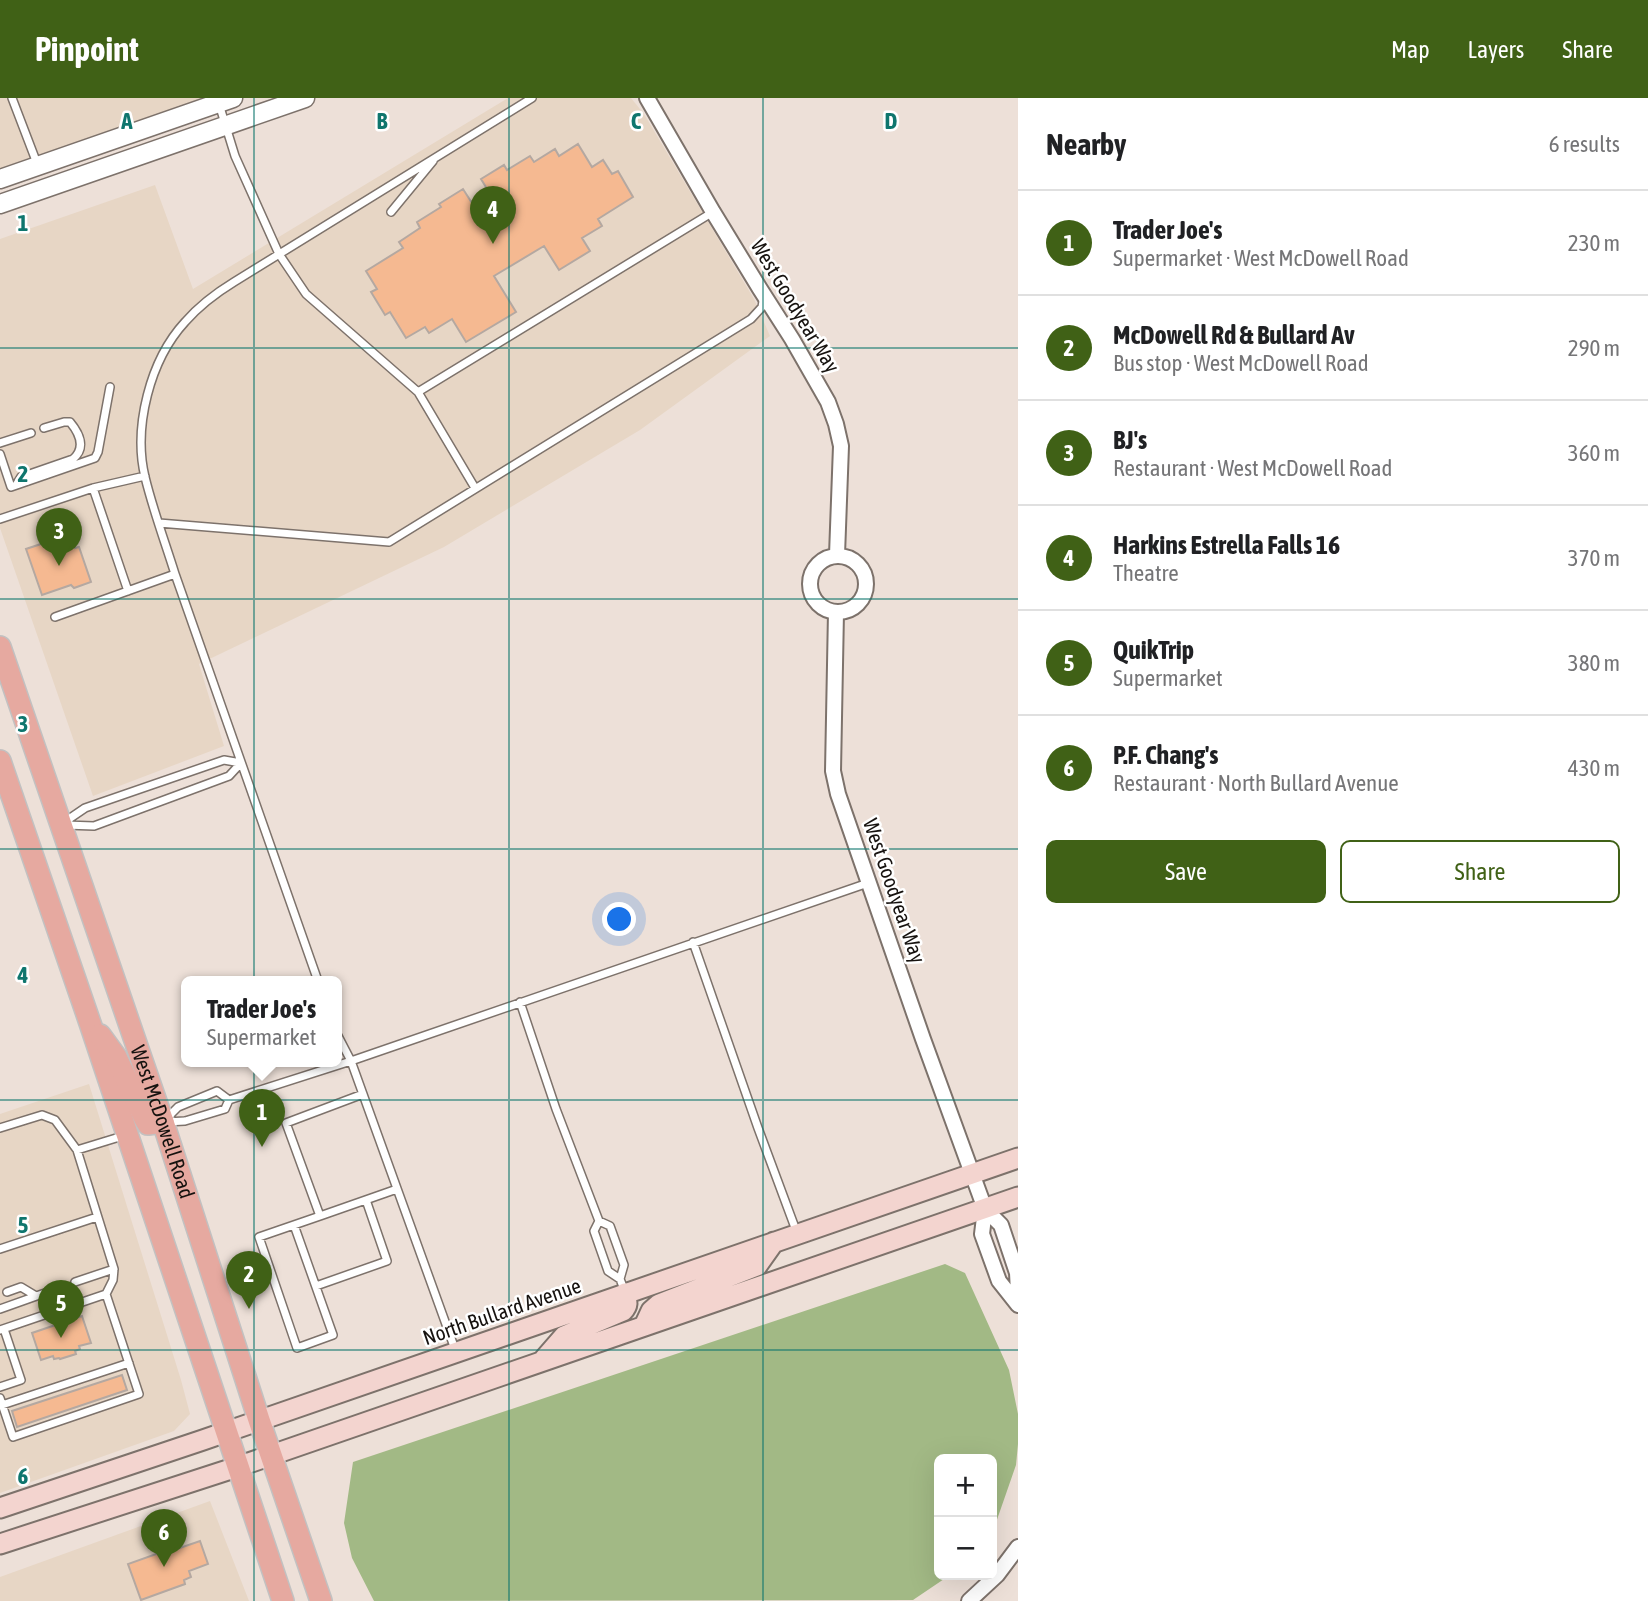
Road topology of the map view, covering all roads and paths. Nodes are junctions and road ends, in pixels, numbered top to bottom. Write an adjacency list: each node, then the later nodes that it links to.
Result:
1 (12, 98): 8 (lane)
2 (306, 98): 6 (street)
3 (532, 98): 7 (lane)
4 (647, 98): 12 (street, West Goodyear Way)
5 (221, 99): 6 (lane); 8 (street)
6 (226, 125): 10 (street); 13 (lane)
7 (438, 156): 11 (lane); 13 (lane)
8 (38, 166): 9 (street)
9 (0, 179)
10 (0, 204)
11 (391, 212)
12 (713, 212): 14 (street, West Goodyear Way); 16 (lane)
13 (279, 254): 16 (lane); 21 (lane)
14 (764, 296): 24 (lane); 27 (street, West Goodyear Way)
15 (110, 387): 22 (lane)
16 (418, 391): 24 (lane)
17 (44, 428): 22 (lane)
18 (31, 433): 19 (lane)
19 (0, 443)
20 (0, 454): 22 (lane)
21 (145, 476): 23 (lane); 26 (lane)
22 (16, 486)
23 (93, 488): 25 (lane); 29 (lane)
24 (475, 488): 26 (lane)
25 (0, 519)
26 (159, 523): 28 (lane)
27 (837, 555): 30 (street); 30 (street)
28 (175, 574): 29 (lane); 34 (lane)
29 (128, 591): 31 (lane)
30 (836, 612): 37 (street, West Goodyear Way)
31 (55, 617)
32 (0, 647): 35 (main road, West McDowell Road)
33 (0, 761): 36 (main road, West McDowell Road)
34 (241, 763): 35 (lane); 35 (lane); 39 (lane)
35 (61, 825): 36 (main road); 48 (main road, West McDowell Road)
36 (25, 836): 41 (main road, West McDowell Road)
37 (869, 883): 38 (lane); 53 (street, West Goodyear Way)
38 (694, 942): 40 (lane); 62 (lane)
39 (316, 976)
40 (520, 1002): 43 (lane); 60 (lane)
41 (90, 1023): 48 (main road); 50 (main road, West McDowell Road)
42 (342, 1044): 43 (lane)
43 (351, 1061): 44 (lane); 46 (lane)
44 (342, 1064)
45 (332, 1067): 47 (lane)
46 (363, 1094): 54 (lane); 58 (lane)
47 (229, 1100): 48 (lane); 48 (lane)
48 (163, 1122): 83 (main road, West McDowell Road)
49 (0, 1128): 51 (lane)
50 (127, 1135): 51 (lane); 84 (main road, West McDowell Road)
51 (76, 1150): 59 (lane)
52 (1018, 1158): 53 (main road, North Bullard Avenue)
53 (972, 1173): 57 (street, West Goodyear Way); 62 (main road, North Bullard Avenue)
54 (397, 1189): 56 (lane); 78 (lane)
55 (1018, 1197): 57 (main road)
56 (366, 1200): 58 (lane); 67 (lane)
57 (985, 1209): 71 (street); 74 (street); 76 (main road)
58 (320, 1216): 61 (lane)
59 (97, 1217): 64 (lane); 65 (lane)
60 (599, 1221): 68 (lane); 68 (lane)
61 (294, 1225): 67 (lane); 67 (lane)
62 (797, 1234): 63 (main road, North Bullard Avenue)
63 (774, 1242): 68 (main road, North Bullard Avenue); 76 (main road)
64 (0, 1249)
65 (114, 1269): 66 (lane); 72 (lane)
66 (75, 1282)
67 (316, 1286)
68 (623, 1286): 78 (main road, North Bullard Avenue); 79 (main road)
69 (59, 1287): 73 (lane)
70 (8, 1292): 73 (lane)
71 (1018, 1292)
72 (106, 1294): 77 (lane); 80 (lane)
73 (36, 1296): 75 (lane)
74 (1018, 1305)
75 (0, 1308)
76 (645, 1326): 79 (main road)
77 (2, 1330): 81 (lane)
78 (456, 1352): 83 (main road, North Bullard Avenue)
79 (542, 1362): 85 (main road)
80 (129, 1363): 82 (lane); 82 (lane)
81 (0, 1387)
82 (1, 1401)
83 (259, 1420): 84 (main road, North Bullard Avenue); 85 (main road, West McDowell Road)
84 (226, 1432): 86 (main road, West McDowell Road); 87 (main road, North Bullard Avenue)
85 (271, 1455): 86 (main road); 91 (main road, West McDowell Road)
86 (237, 1467): 88 (main road); 90 (main road, West McDowell Road)
87 (0, 1508)
88 (0, 1544)
89 (1018, 1547): 92 (street)
90 (283, 1601)
91 (321, 1601)
92 (969, 1601)

